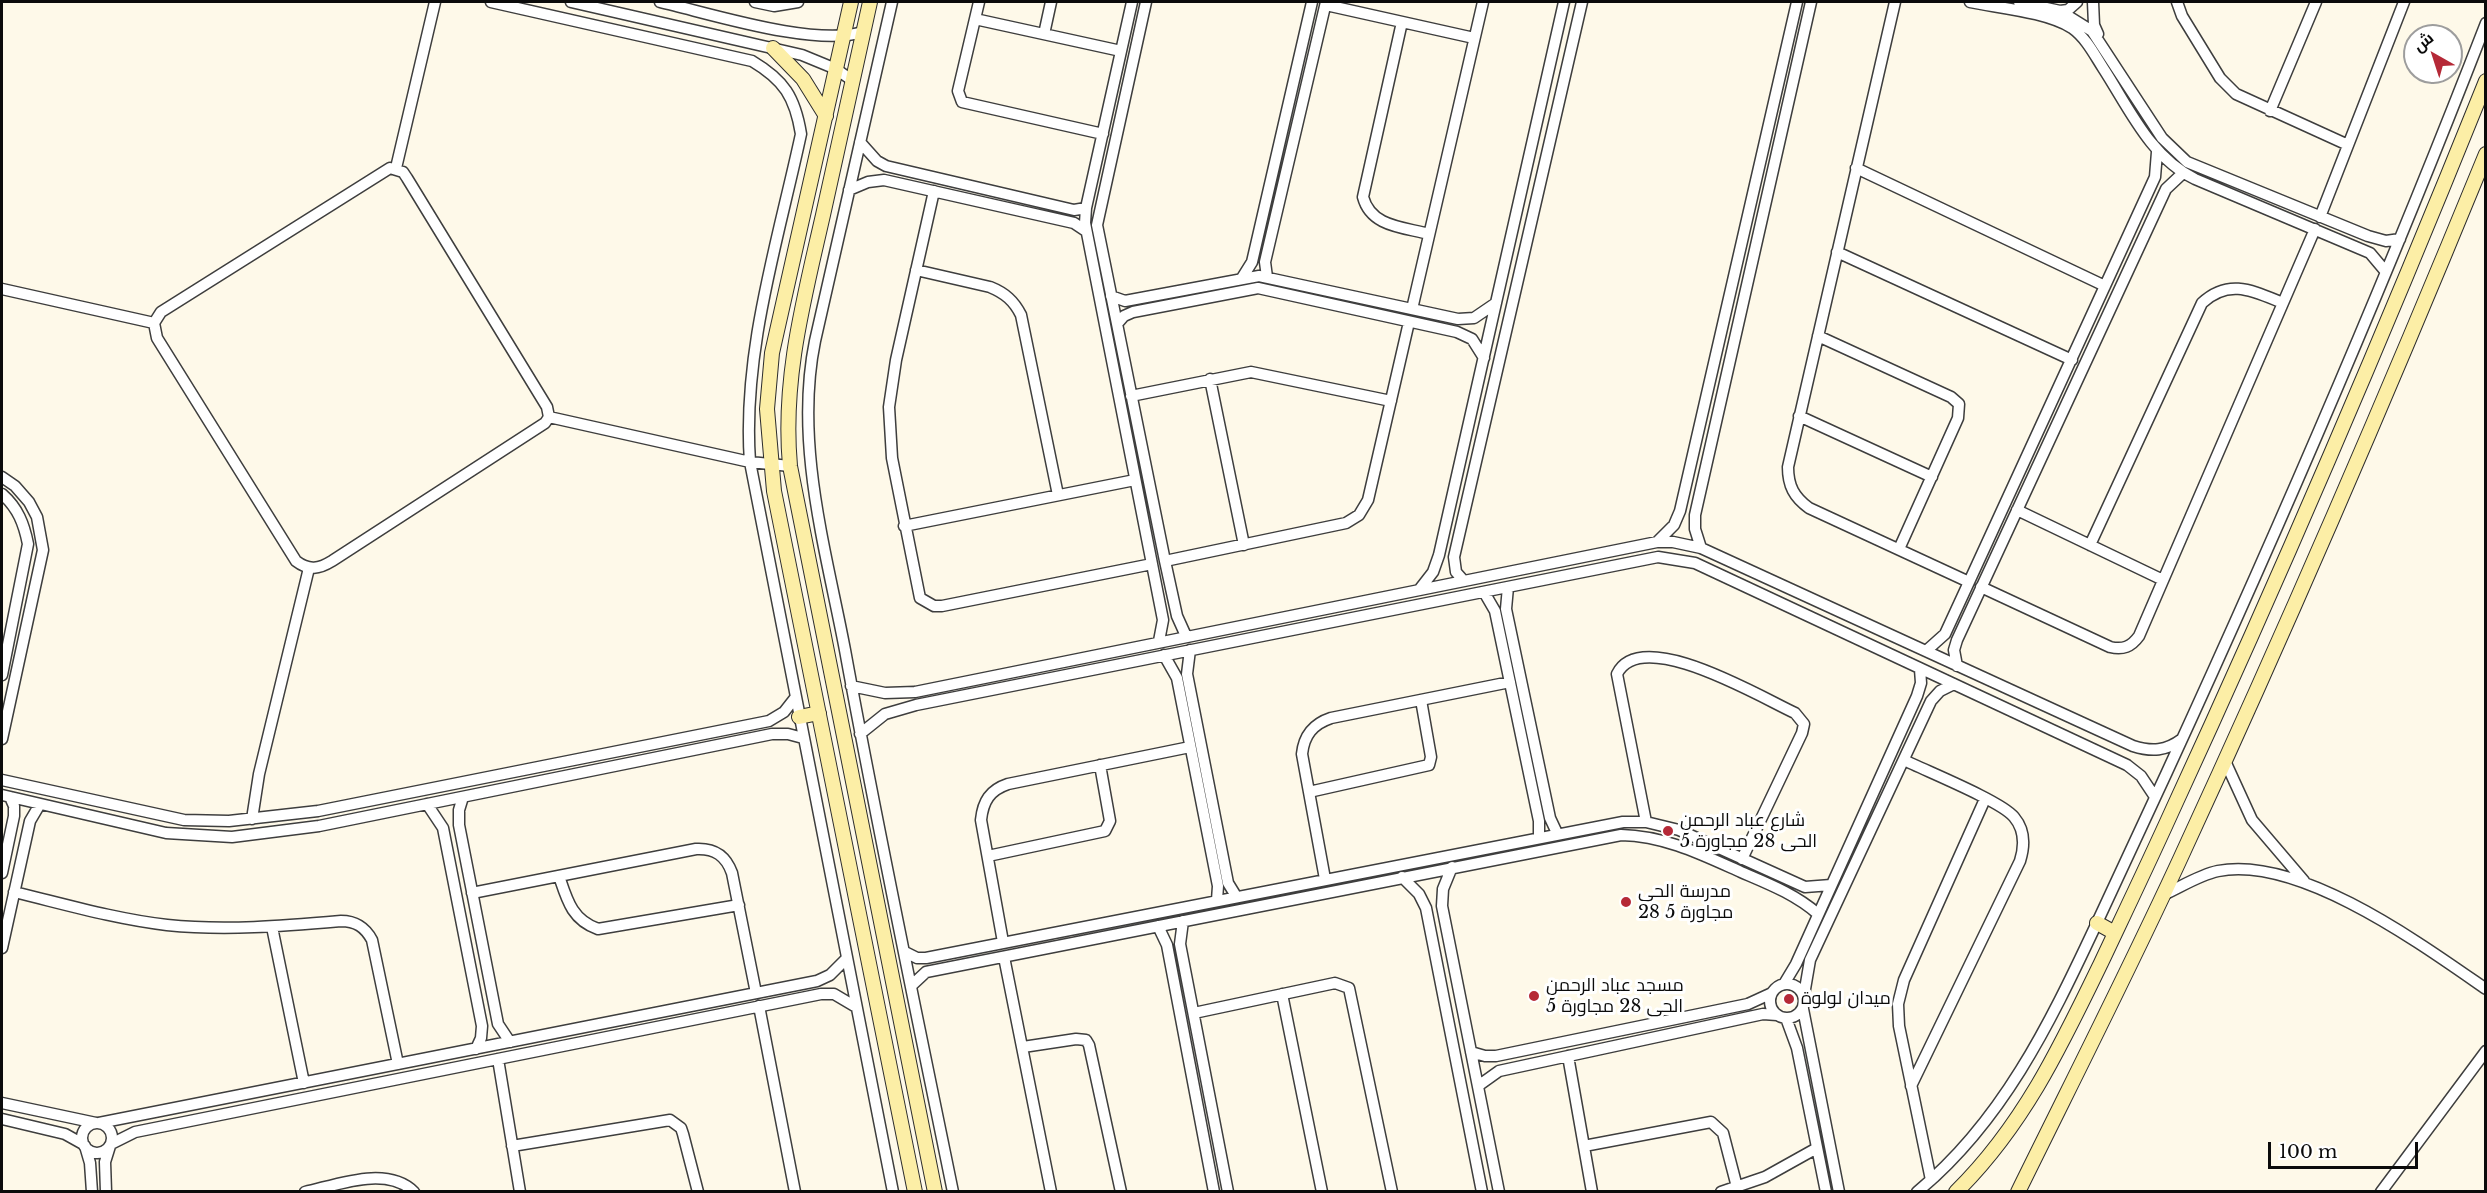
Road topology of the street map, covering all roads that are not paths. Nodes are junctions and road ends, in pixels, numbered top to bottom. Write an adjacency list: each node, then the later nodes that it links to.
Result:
1 (435, 2): 60 (street)
2 (491, 2): 42 (street)
3 (571, 2): 35 (street)
4 (660, 2): 29 (street)
5 (755, 2): 6 (street)
6 (798, 2)
7 (851, 2): 39 (street)
8 (870, 2): 36 (street)
9 (892, 2): 56 (street)
10 (979, 2): 32 (street)
11 (1051, 2): 38 (street)
12 (1132, 2): 44 (street)
13 (1146, 2): 50 (street)
14 (1312, 2): 81 (street)
15 (1483, 2): 40 (street)
16 (1564, 2): 85 (street)
17 (1582, 2): 118 (street)
18 (1797, 2): 66 (street)
19 (1811, 2): 68 (street)
20 (1894, 2): 61 (street)
21 (1970, 2): 30 (street)
22 (2019, 2): 31 (street)
23 (2077, 2): 31 (street)
24 (2093, 2): 41 (street)
25 (2177, 2): 53 (street)
26 (2316, 2): 53 (street)
27 (2404, 2): 57 (street)
28 (1326, 3): 33 (street); 80 (street)
29 (704, 6): 37 (street)
30 (2011, 6): 52 (street)
31 (2060, 11): 41 (street)
32 (975, 19): 38 (street); 55 (street)
33 (1402, 22): 40 (street); 73 (street)
34 (2486, 23): 75 (street)
35 (699, 31): 42 (street); 43 (street)
36 (863, 32): 39 (street); 47 (street)
37 (804, 34): 39 (street); 45 (street)
38 (1044, 34): 44 (street)
39 (843, 37): 46 (street)
40 (1474, 38): 73 (street)
41 (2100, 40): 51 (street)
42 (695, 48): 99 (street)
43 (773, 48): 45 (street); 54 (street)
44 (1121, 51): 49 (street)
45 (802, 55): 46 (street)
46 (836, 69): 47 (street); 54 (street)
47 (853, 81): 101 (street)
48 (2486, 81): 189 (street)
49 (1112, 91): 50 (street); 55 (street)
50 (1125, 93): 84 (street)
51 (2136, 96): 52 (street); 64 (street)
52 (2126, 103): 58 (street)
53 (2270, 111): 57 (street)
54 (826, 116): 100 (street)
55 (1103, 134): 69 (street)
56 (860, 142): 65 (street); 69 (street)
57 (2348, 145): 70 (street)
58 (2157, 152): 62 (street); 82 (street)
59 (2486, 154): 63 (street)
60 (396, 168): 89 (street); 98 (street)
61 (1856, 168): 77 (street); 82 (street)
62 (2183, 173): 64 (street); 107 (street)
63 (2480, 176): 154 (street)
64 (2217, 182): 70 (street); 71 (street)
65 (849, 190): 67 (street); 142 (street)
66 (1754, 190): 68 (street); 109 (street)
67 (934, 191): 72 (street); 78 (street)
68 (1768, 193): 112 (street)
69 (1086, 208): 72 (street)
70 (2320, 217): 74 (street)
71 (2315, 229): 76 (street); 86 (street)
72 (1086, 231): 104 (street)
73 (1429, 234): 87 (street)
74 (2367, 236): 75 (street); 76 (street)
75 (2400, 239): 79 (street)
76 (2362, 249): 79 (street)
77 (1837, 252): 91 (street); 93 (street)
78 (916, 270): 106 (street); 108 (street)
79 (2386, 272): 151 (street)
80 (1267, 277): 81 (street); 87 (street)
81 (1242, 278): 84 (street)
82 (2105, 286): 93 (street)
83 (2, 289): 89 (street)
84 (1111, 296): 90 (street)
85 (1496, 302): 87 (street); 92 (street)
86 (2283, 303): 111 (street); 117 (street)
87 (1412, 309)
88 (1409, 322): 90 (street); 92 (street); 96 (street)
89 (154, 323): 116 (street)
90 (1117, 324): 95 (street)
91 (1818, 336): 97 (street); 103 (street)
92 (1484, 358): 123 (street)
93 (2072, 360): 120 (street)
94 (1210, 380): 95 (street); 96 (street); 110 (street)
95 (1131, 396): 114 (street)
96 (1391, 401): 110 (street)
97 (1799, 416): 103 (street); 113 (street)
98 (549, 417): 99 (street); 116 (street)
99 (750, 462): 100 (street); 143 (street)
100 (770, 464): 101 (street); 145 (street)
101 (790, 466): 239 (street)
102 (2, 477): 147 (street)
103 (1932, 477): 113 (street)
104 (1135, 480): 106 (street); 115 (street)
105 (2, 494): 139 (street)
106 (1058, 495): 108 (street)
107 (2017, 510): 111 (street); 122 (street)
108 (904, 526): 115 (street)
109 (1657, 542): 112 (street); 118 (street)
110 (1244, 545): 114 (street)
111 (2090, 545): 117 (street)
112 (1701, 549): 119 (street)
113 (1899, 549): 120 (street)
114 (1165, 561): 126 (street)
115 (1152, 564): 127 (street)
116 (309, 568): 165 (street)
117 (2163, 580): 122 (street)
118 (1464, 581): 123 (street)
119 (1776, 582): 125 (street); 135 (street)
120 (1969, 582): 130 (street)
121 (1508, 587): 124 (street); 125 (street); 167 (street)
122 (1981, 587): 132 (street)
123 (1419, 590): 128 (street)
124 (1484, 592): 129 (street); 140 (street)
125 (1769, 598): 138 (street)
126 (1175, 609): 127 (street); 131 (street)
127 (1161, 612): 133 (street)
128 (1273, 619): 129 (street); 131 (street)
129 (1277, 633): 134 (street)
130 (1945, 634): 132 (street); 135 (street)
131 (1186, 636): 133 (street)
132 (1957, 640): 137 (street)
133 (1159, 642): 142 (street)
134 (1190, 650): 136 (street); 181 (street)
135 (1926, 651): 137 (street)
136 (1164, 656): 148 (street); 152 (street)
137 (1957, 666): 151 (street)
138 (1920, 669): 141 (street); 177 (street)
139 (2, 675)
140 (1510, 682): 144 (street); 168 (street)
141 (1954, 684): 153 (street); 161 (street)
142 (851, 686): 148 (street)
143 (795, 698): 146 (street); 165 (street)
144 (1421, 700): 158 (street); 158 (street)
145 (819, 713): 146 (street); 238 (street)
146 (799, 717): 149 (street)
147 (3, 723): 150 (street)
148 (860, 734): 192 (street)
149 (803, 738): 160 (street); 194 (street)
150 (2, 739)
151 (2182, 739): 161 (street)
152 (1191, 747): 155 (street); 182 (street)
153 (1904, 760): 162 (street); 201 (street)
154 (2225, 761): 176 (street); 180 (street)
155 (1100, 765): 169 (street); 169 (street)
156 (2, 769): 157 (street)
157 (6, 781): 165 (street)
158 (1309, 792): 175 (street)
159 (6, 796): 163 (street); 172 (street)
160 (464, 797): 164 (street); 179 (street)
161 (2155, 797): 186 (street)
162 (1985, 799): 219 (street); 219 (street)
163 (40, 804): 164 (street); 178 (street)
164 (427, 804): 209 (street)
165 (252, 819)
166 (1646, 822): 167 (street); 170 (street); 170 (street)
167 (1557, 832): 168 (street)
168 (1539, 836): 175 (street)
169 (987, 856): 190 (street)
170 (1742, 859): 177 (street)
171 (1452, 867): 174 (street); 184 (street); 211 (street)
172 (2, 873)
173 (559, 876): 179 (street); 183 (street); 183 (street)
174 (1402, 877): 185 (street); 247 (street)
175 (1325, 879): 181 (street)
176 (2304, 881): 180 (street); 197 (street)
177 (1831, 885): 184 (street)
178 (14, 892): 188 (street); 191 (street)
179 (472, 893): 207 (street)
180 (2163, 895): 216 (street)
181 (1236, 896): 182 (street)
182 (1217, 900): 190 (street)
183 (739, 905): 198 (street)
184 (1818, 914): 195 (street)
185 (1183, 921): 187 (street); 205 (street)
186 (2097, 923): 189 (street); 228 (street)
187 (1158, 926): 193 (street); 243 (street)
188 (272, 927): 214 (street); 217 (street)
189 (2115, 933): 215 (street)
190 (1003, 942): 192 (street)
191 (2, 948)
192 (904, 952): 196 (street)
193 (1004, 957): 196 (street); 208 (street)
194 (847, 958): 198 (street); 203 (street)
195 (1784, 984): 199 (street); 201 (street)
196 (911, 986): 240 (street)
197 (2486, 988)
198 (756, 993): 207 (street)
199 (1772, 993): 206 (street); 211 (street)
200 (1282, 994): 205 (street); 245 (street); 246 (street)
201 (1804, 995): 204 (street)
202 (759, 1006): 203 (street); 213 (street); 236 (street)
203 (856, 1007): 237 (street)
204 (1803, 1009): 206 (street); 252 (street)
205 (1194, 1013): 244 (street)
206 (1782, 1017): 212 (street); 227 (street)
207 (510, 1042): 209 (street)
208 (1023, 1047): 241 (street); 242 (street)
209 (476, 1049): 214 (street)
210 (2486, 1051): 256 (street)
211 (1472, 1052): 218 (street)
212 (1568, 1056): 218 (street); 226 (street)
213 (498, 1059): 224 (street); 225 (street)
214 (398, 1064): 217 (street)
215 (2047, 1073): 216 (street); 254 (street)
216 (2072, 1082): 255 (street)
217 (304, 1083): 222 (street)
218 (1478, 1086): 248 (street)
219 (1911, 1086): 228 (street)
220 (2, 1103): 222 (street)
221 (2, 1119): 223 (street)
222 (97, 1123): 223 (street); 224 (street)
223 (84, 1145): 224 (street); 230 (street)
224 (110, 1145): 231 (street)
225 (512, 1146): 234 (street); 235 (street)
226 (1584, 1146): 229 (street); 249 (street)
227 (1817, 1148): 229 (street); 251 (street)
228 (1931, 1180): 253 (street)
229 (1737, 1187): 250 (street)
230 (92, 1191)
231 (106, 1191)
232 (305, 1191): 233 (street)
233 (414, 1191)
234 (520, 1191)
235 (698, 1191)
236 (795, 1191)
237 (893, 1191)
238 (915, 1191)
239 (935, 1191)
240 (953, 1191)
241 (1051, 1191)
242 (1121, 1191)
243 (1214, 1191)
244 (1228, 1191)
245 (1322, 1191)
246 (1392, 1191)
247 (1482, 1191)
248 (1499, 1191)
249 (1592, 1191)
250 (1721, 1191)
251 (1826, 1191)
252 (1839, 1191)
253 (1917, 1191)
254 (1956, 1191)
255 (2018, 1191)
256 (2380, 1191)

